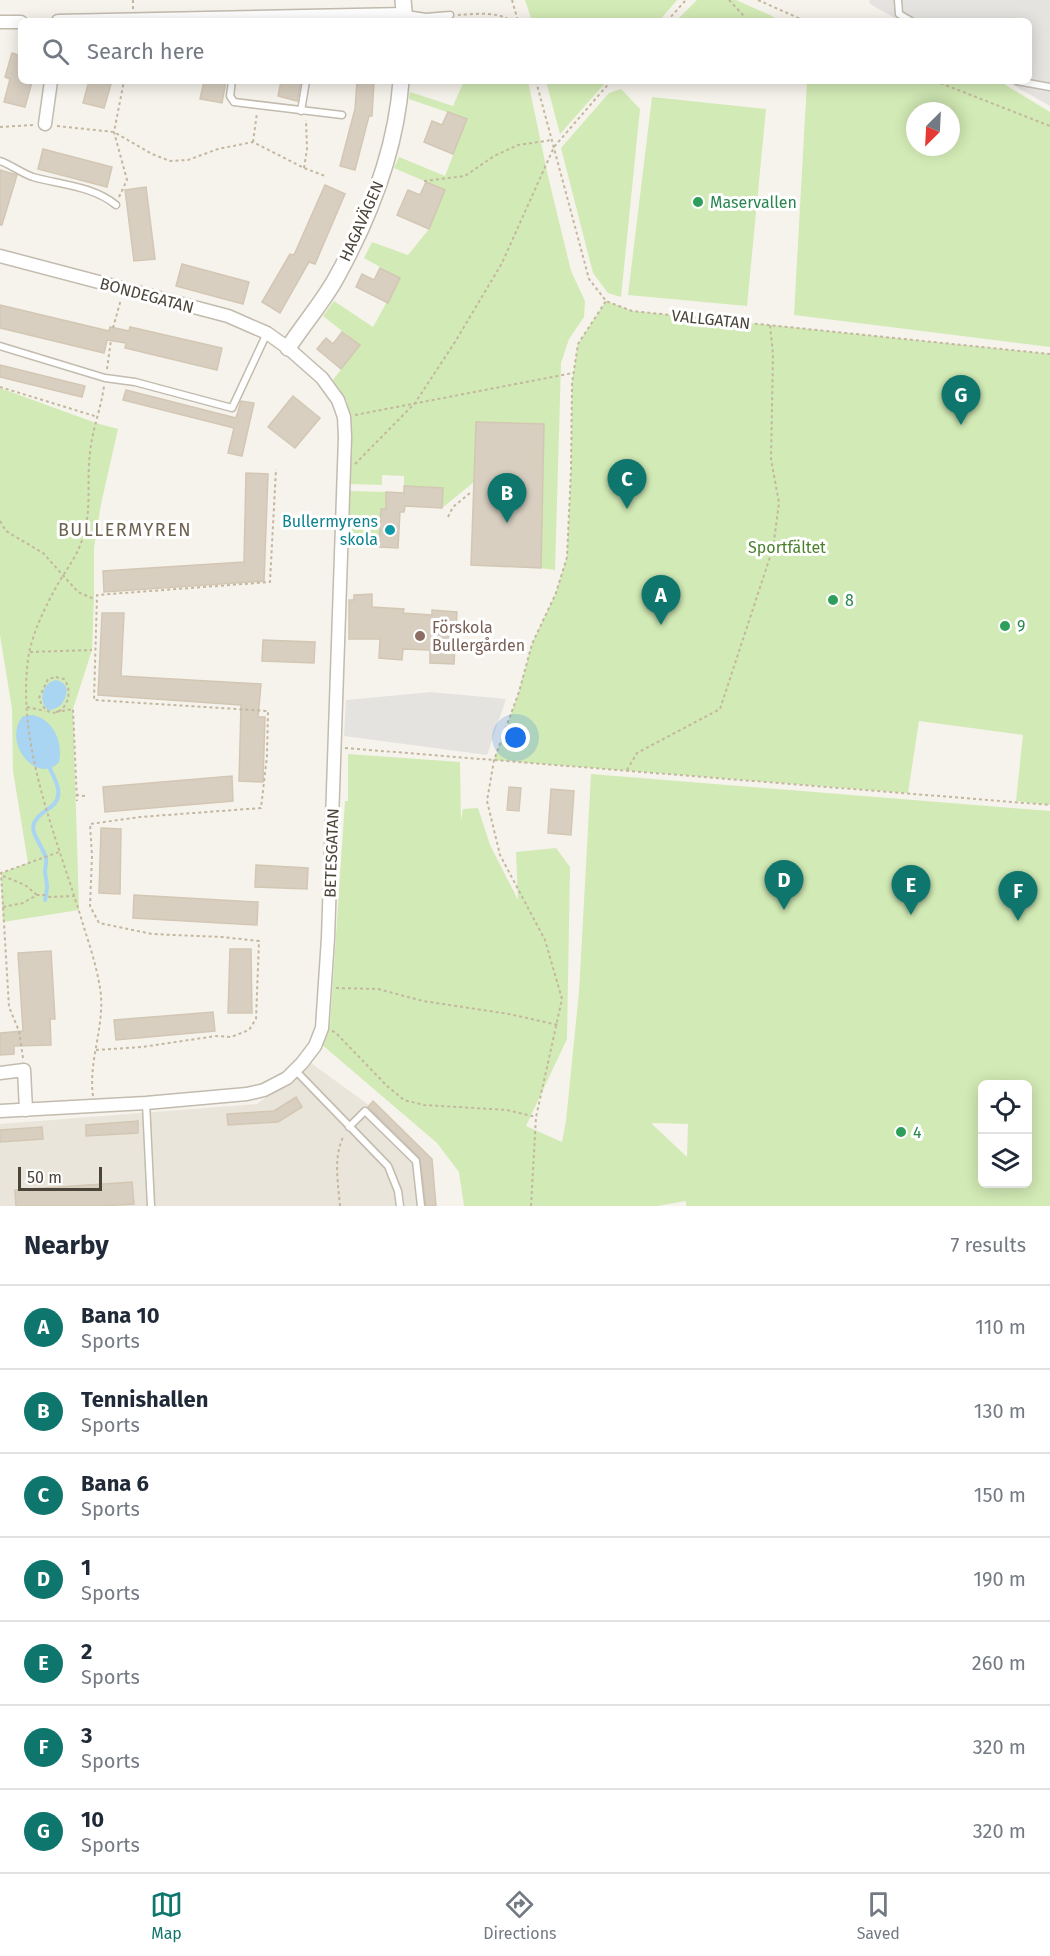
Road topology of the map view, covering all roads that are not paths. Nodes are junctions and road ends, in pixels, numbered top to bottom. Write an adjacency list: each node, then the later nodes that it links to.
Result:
1 (898, 0): 5 (lane)
2 (404, 12): 3 (lane); 4 (street)
3 (450, 15)
4 (331, 18)
5 (906, 18)
6 (0, 22): 7 (street)
7 (18, 22)
8 (51, 84): 16 (street)
9 (232, 84): 14 (lane)
10 (306, 84): 14 (lane)
11 (401, 84): 22 (street, HAGAVÄGEN)
12 (1032, 84): 13 (lane)
13 (1050, 87)
14 (303, 111): 15 (lane)
15 (342, 115)
16 (45, 124)
17 (0, 161): 18 (lane)
18 (116, 205)
19 (0, 256): 20 (street, BONDEGATAN)
20 (267, 333): 21 (lane); 22 (street, BONDEGATAN)
21 (0, 346)
22 (288, 348): 23 (street, BETESGATAN)
23 (295, 1070): 25 (street, BETESGATAN); 28 (lane)
24 (0, 1073): 26 (street)
25 (146, 1103): 26 (street, BETESGATAN); 29 (lane)
26 (26, 1110): 27 (street, BETESGATAN)
27 (0, 1111)
28 (349, 1127): 30 (lane); 31 (lane)
29 (151, 1206)
30 (400, 1206)
31 (421, 1206)

